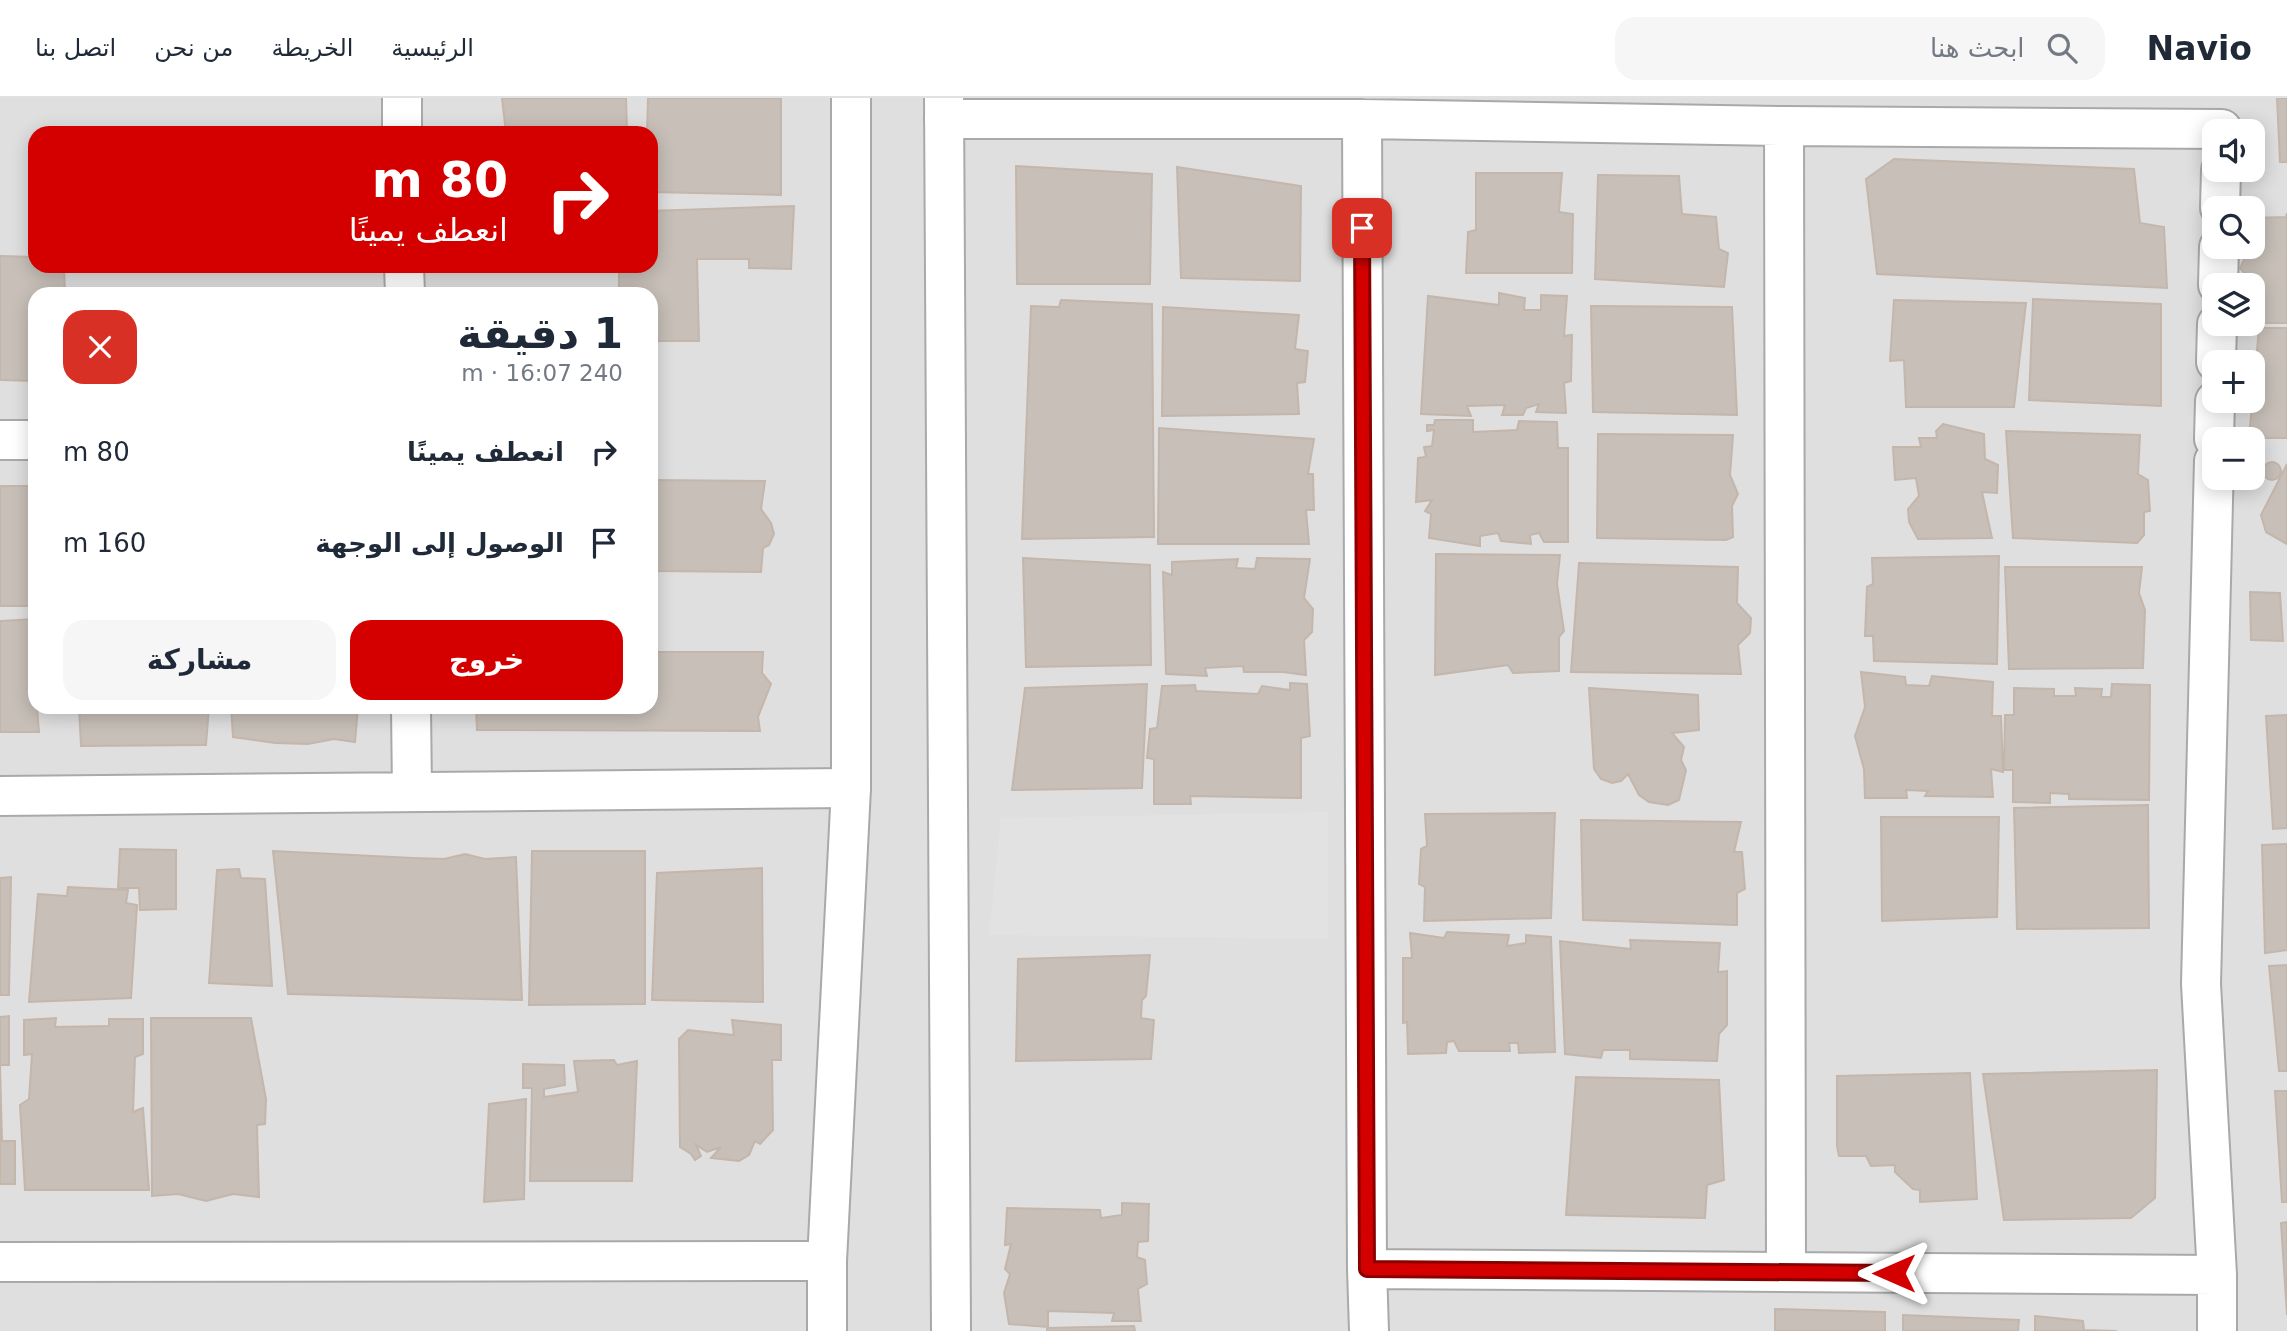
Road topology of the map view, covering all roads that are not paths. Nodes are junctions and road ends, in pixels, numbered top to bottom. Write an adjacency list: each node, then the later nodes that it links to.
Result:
1 (402, 98): 6 (street)
2 (851, 98): 12 (street)
3 (944, 108): 4 (street); 21 (street)
4 (1362, 119): 7 (street); 17 (street)
5 (2202, 120): 7 (street)
6 (402, 126)
7 (1784, 126): 18 (street)
8 (0, 440): 9 (street)
9 (28, 440)
10 (2213, 490): 19 (street)
11 (411, 714): 13 (street)
12 (851, 788): 13 (street); 15 (street)
13 (412, 792): 14 (street)
14 (0, 796)
15 (827, 1261): 16 (street); 20 (street)
16 (0, 1262)
17 (1367, 1269): 18 (street); 22 (street)
18 (1786, 1272): 19 (street)
19 (2217, 1275): 23 (street)
20 (827, 1331)
21 (951, 1331)
22 (1369, 1331)
23 (2217, 1331)

